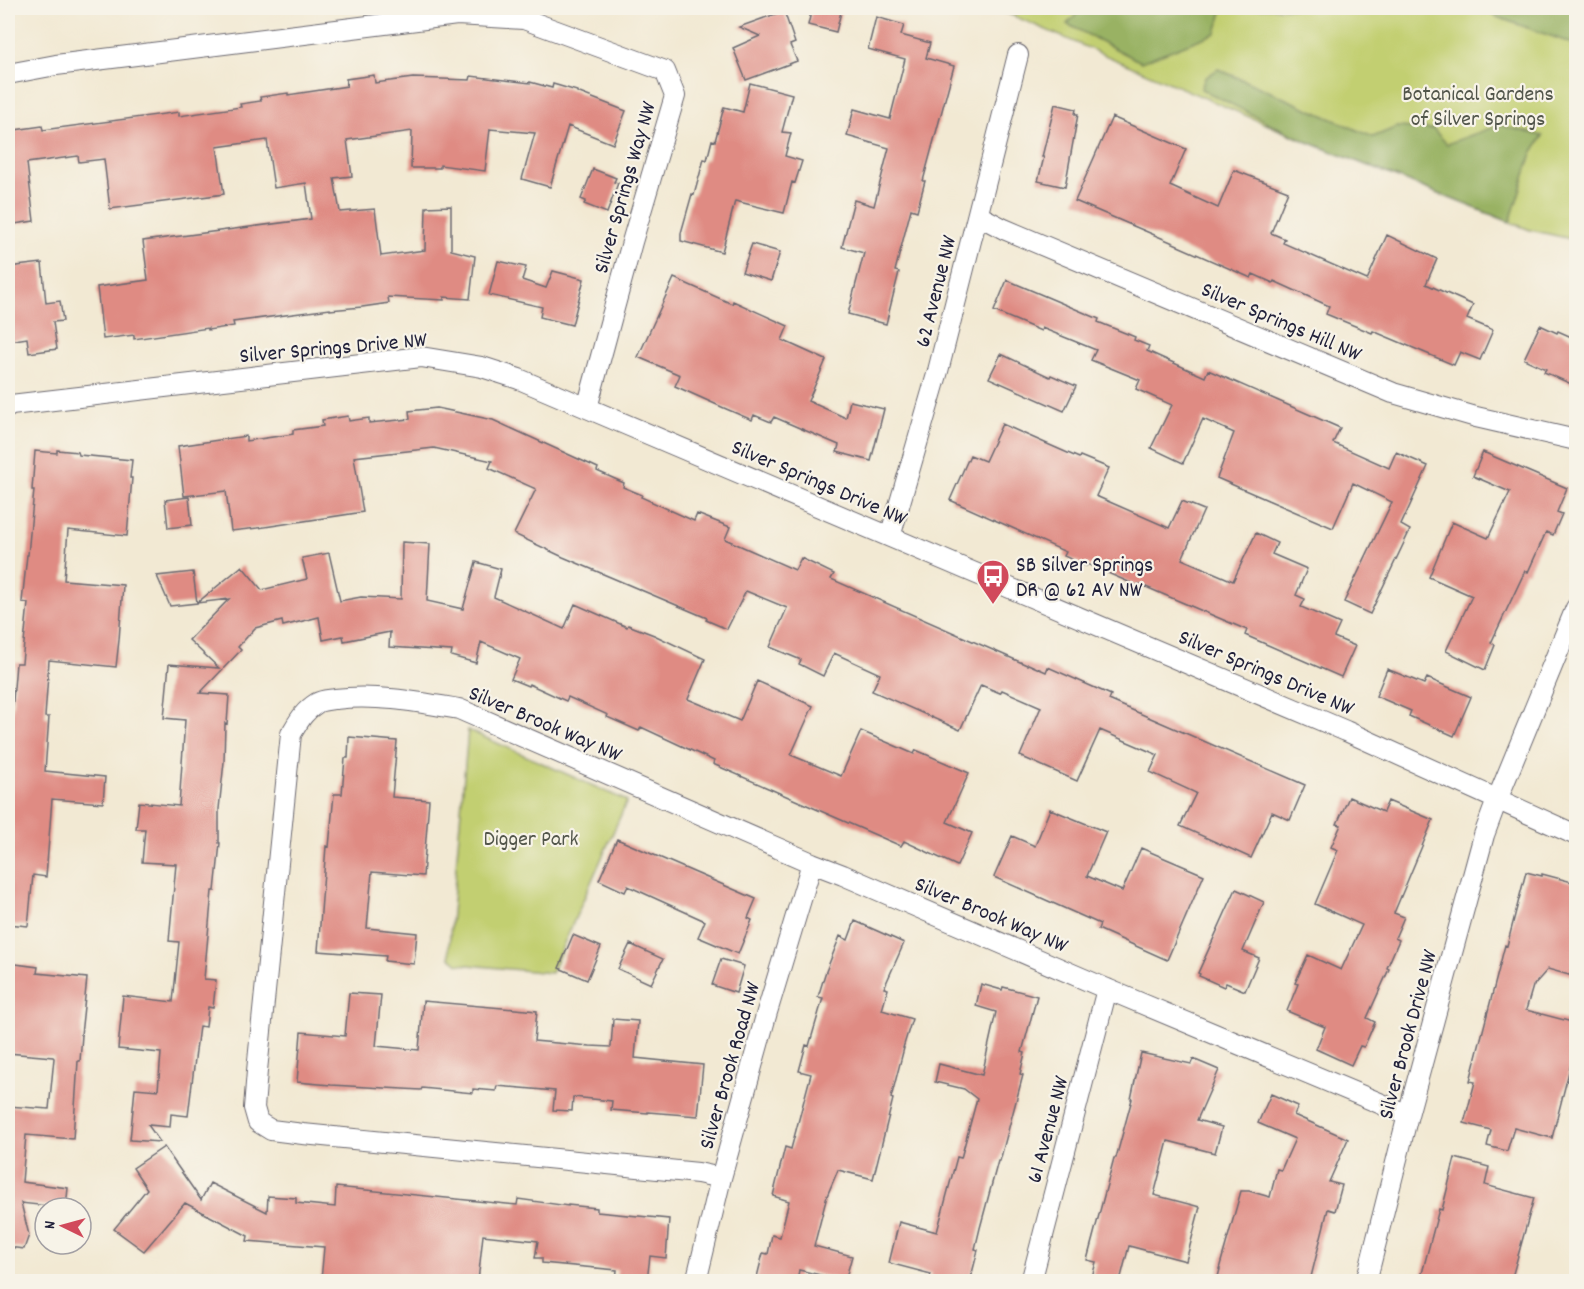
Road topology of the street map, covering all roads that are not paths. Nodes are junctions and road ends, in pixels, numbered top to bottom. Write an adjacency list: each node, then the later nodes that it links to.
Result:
1 (1018, 55): 3 (street, 62 Avenue NW)
2 (8, 74): 5 (street, Silver Springs Way NW)
3 (979, 216): 6 (street, Silver Springs Hill NW); 7 (street, 62 Avenue NW)
4 (8, 407): 5 (street, Silver Springs Drive NW)
5 (587, 408): 7 (street, Silver Springs Drive NW)
6 (1576, 440)
7 (890, 537): 9 (street, Silver Springs Drive NW)
8 (1576, 608): 9 (street)
9 (1497, 800): 10 (street, Silver Springs Drive NW); 13 (street, Silver Brook Drive NW)
10 (1576, 836)
11 (812, 863): 12 (street, Silver Brook Way NW); 14 (street, Silver Brook Road NW); 14 (street, Silver Brook Way NW)
12 (1107, 989): 13 (street, Silver Brook Way NW); 16 (street, 61 Avenue NW)
13 (1408, 1115): 17 (street, Silver Brook Drive NW)
14 (721, 1178): 15 (street, Silver Brook Road NW)
15 (696, 1281)
16 (1031, 1281)
17 (1366, 1281)

